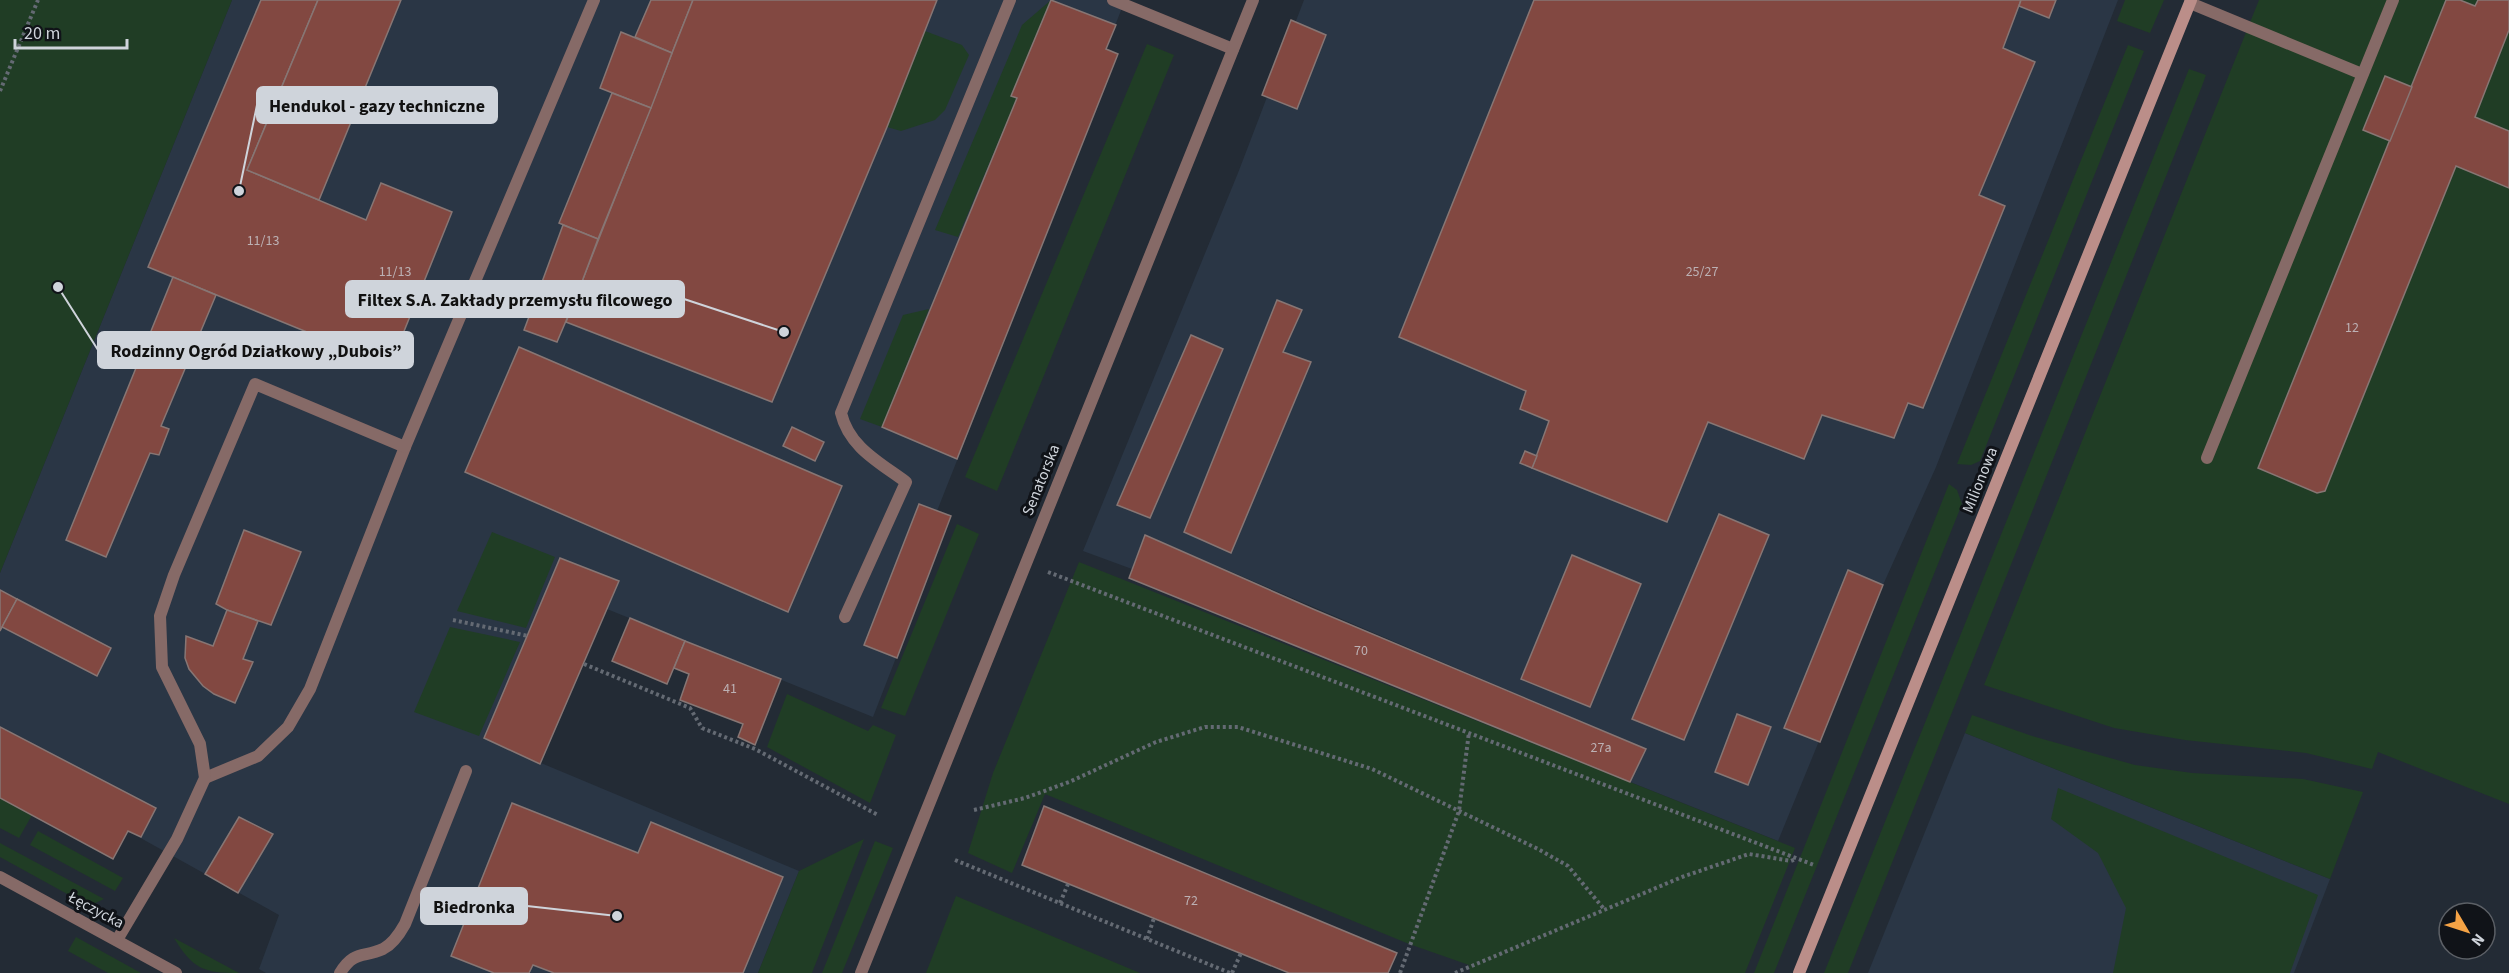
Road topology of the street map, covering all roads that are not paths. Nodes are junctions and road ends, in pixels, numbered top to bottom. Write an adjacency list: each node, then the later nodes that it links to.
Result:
1 (594, 0): 9 (street)
2 (1010, 0): 11 (street)
3 (1113, 0): 7 (street)
4 (1253, 0): 7 (street, Senatorska)
5 (2393, 0): 8 (street)
6 (2190, 2): 8 (street); 19 (street, Milionowa)
7 (1233, 49): 18 (street, Senatorska)
8 (2362, 74): 10 (street)
9 (405, 447): 13 (street); 13 (street)
10 (2206, 458)
11 (845, 617)
12 (466, 771): 17 (street)
13 (205, 778): 15 (street)
14 (0, 877): 15 (street, Łęczycka)
15 (117, 940): 16 (street, Łęczycka)
16 (176, 973)
17 (340, 973)
18 (861, 973)
19 (1799, 973)

